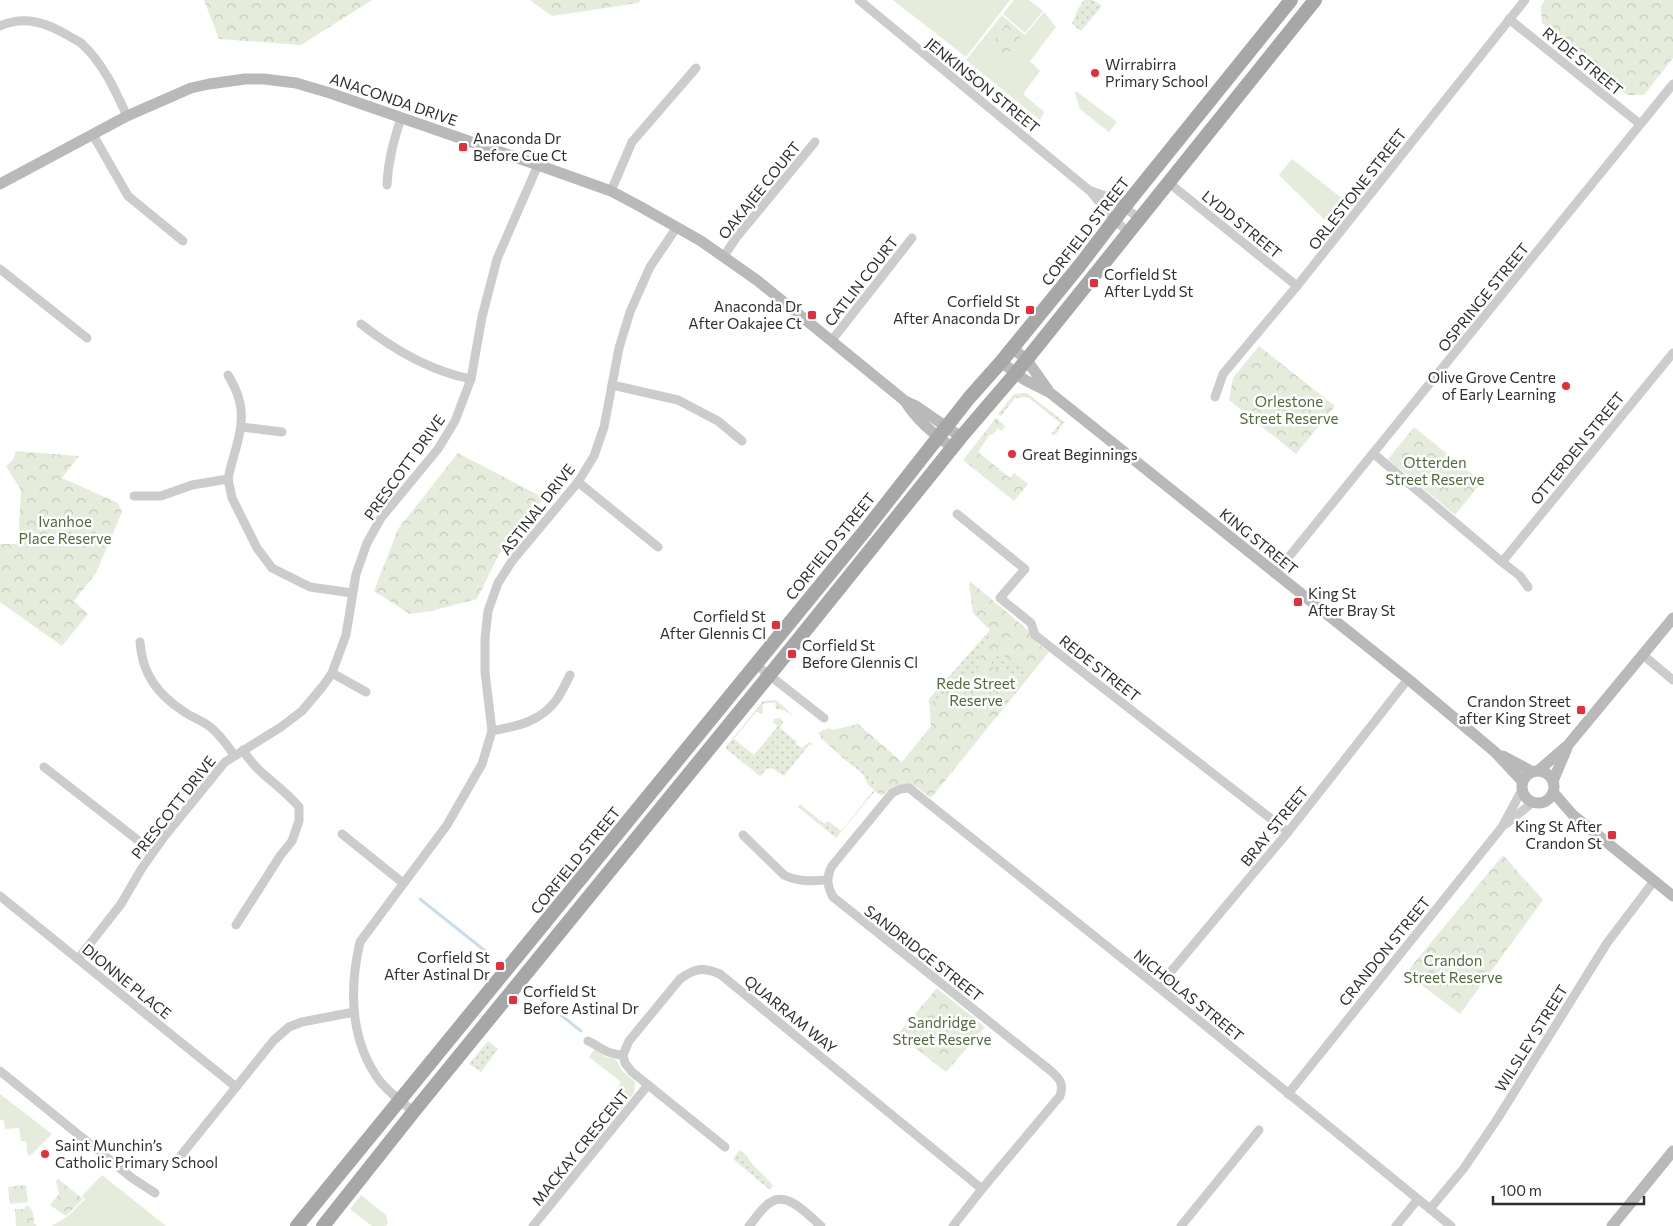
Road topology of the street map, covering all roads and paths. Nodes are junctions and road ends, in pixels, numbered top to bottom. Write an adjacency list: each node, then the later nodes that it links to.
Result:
1 (859, 0): 18 (street, JENKINSON STREET)
2 (1291, 0): 20 (main road, CORFIELD STREET)
3 (1316, 0): 15 (main road)
4 (1525, 0): 5 (street, ORLESTONE STREET)
5 (1509, 19): 11 (street, RYDE STREET); 29 (street, ORLESTONE STREET)
6 (0, 26): 9 (street)
7 (696, 68): 19 (street)
8 (1673, 84): 11 (street, OSPRINGE STREET)
9 (127, 116): 10 (main road, ANACONDA DRIVE); 12 (main road, ANACONDA DRIVE)
10 (401, 118): 14 (main road, ANACONDA DRIVE); 17 (street)
11 (1640, 124): 48 (street, OSPRINGE STREET)
12 (93, 135): 16 (main road, ANACONDA DRIVE); 26 (street)
13 (815, 142): 27 (street, OAKAJEE COURT)
14 (538, 165): 19 (main road, ANACONDA DRIVE); 39 (street, PRESCOTT DRIVE)
15 (1169, 183): 21 (main road); 29 (street, LYDD STREET)
16 (0, 184)
17 (387, 185)
18 (1090, 190): 20 (street, JENKINSON STREET); 22 (street, JENKINSON STREET)
19 (611, 192): 23 (main road, ANACONDA DRIVE)
20 (1125, 206): 21 (street, JENKINSON STREET); 22 (main road, CORFIELD STREET)
21 (1140, 219): 24 (main road)
22 (1114, 220): 24 (street, JENKINSON STREET); 33 (main road, CORFIELD STREET)
23 (677, 227): 27 (main road, ANACONDA DRIVE); 40 (street, ASTINAL DRIVE)
24 (1129, 232): 35 (main road)
25 (912, 238): 32 (street, CATLIN COURT)
26 (183, 241)
27 (724, 256): 32 (main road, ANACONDA DRIVE)
28 (0, 269): 31 (street)
29 (1297, 286): 42 (street, ORLESTONE STREET)
30 (361, 324): 39 (street)
31 (87, 338)
32 (832, 340): 45 (main road, ANACONDA DRIVE)
33 (1012, 348): 35 (main road, KING STREET); 36 (main road, CORFIELD STREET)
34 (1673, 353): 54 (street, OTTERDEN STREET)
35 (1026, 360): 38 (main road); 41 (main road, KING STREET)
36 (1001, 362): 38 (main road, KING STREET); 45 (main road, CORFIELD STREET)
37 (228, 374): 43 (street)
38 (1015, 374): 41 (main road, KING STREET); 47 (main road)
39 (471, 379): 57 (street, PRESCOTT DRIVE)
40 (612, 385): 46 (street); 50 (street, ASTINAL DRIVE)
41 (1049, 392): 55 (main road, KING STREET)
42 (1216, 398)
43 (241, 427): 44 (street); 49 (street)
44 (282, 432)
45 (943, 432): 47 (main road, ANACONDA DRIVE); 61 (main road, CORFIELD STREET)
46 (742, 441)
47 (957, 442): 64 (main road)
48 (1374, 454): 54 (street); 55 (street, OSPRINGE STREET)
49 (228, 478): 51 (street); 57 (street)
50 (578, 482): 53 (street); 69 (street, ASTINAL DRIVE)
51 (134, 496)
52 (957, 514): 82 (street, REDE STREET)
53 (658, 547)
54 (1502, 562): 56 (street)
55 (1275, 574): 65 (main road, KING STREET)
56 (1528, 587)
57 (352, 593): 62 (street, PRESCOTT DRIVE)
58 (1673, 618): 60 (main road)
59 (140, 642): 73 (street)
60 (1642, 655): 66 (street); 70 (main road)
61 (755, 664): 64 (street); 101 (main road, CORFIELD STREET)
62 (332, 673): 67 (street); 71 (street, PRESCOTT DRIVE)
63 (570, 675): 69 (street)
64 (769, 676): 68 (street); 102 (main road)
65 (1408, 679): 72 (main road, KING STREET); 82 (street, BRAY STREET)
66 (1673, 680)
67 (366, 692)
68 (824, 718)
69 (492, 731): 88 (street, ASTINAL DRIVE)
70 (1568, 744): 75 (main road); 77 (main road)
71 (243, 750): 73 (street, PRESCOTT DRIVE); 91 (street)
72 (1495, 752): 75 (main road, KING STREET); 76 (main road, KING STREET)
73 (234, 755): 85 (street, PRESCOTT DRIVE)
74 (44, 767): 85 (street)
75 (1535, 771): 76 (main road); 77 (main road)
76 (1522, 786): 79 (main road); 81 (street, CRANDON STREET)
77 (1553, 786): 78 (main road); 80 (main road)
78 (1545, 801): 79 (main road); 80 (main road)
79 (1533, 802): 81 (street, CRANDON STREET)
80 (1573, 815): 87 (main road)
81 (1502, 827): 100 (street, CRANDON STREET)
82 (1288, 832): 93 (street, BRAY STREET)
83 (342, 834): 88 (street)
84 (743, 835): 86 (street)
85 (153, 852): 92 (street, PRESCOTT DRIVE)
86 (828, 880): 93 (street, NICHOLAS STREET); 107 (street, SANDRIDGE STREET)
87 (1654, 881): 90 (main road); 110 (street, WILSLEY STREET)
88 (403, 882): 94 (street, ASTINAL DRIVE)
89 (0, 896): 92 (street, DIONNE PLACE)
90 (1673, 896)
91 (236, 925)
92 (78, 959): 99 (street, DIONNE PLACE)
93 (1158, 987): 100 (street, NICHOLAS STREET)
94 (354, 1012): 99 (street); 101 (street, ASTINAL DRIVE)
95 (588, 1040): 96 (street)
96 (623, 1055): 98 (street); 107 (street, QUARRAM WAY)
97 (0, 1071): 108 (street)
98 (648, 1085): 104 (street); 113 (street, MACKAY CRESCENT)
99 (236, 1087): 106 (street)
100 (1288, 1094): 109 (street, NICHOLAS STREET)
101 (400, 1100): 102 (street, ASTINAL DRIVE); 111 (main road, CORFIELD STREET)
102 (414, 1112): 112 (main road)
103 (1259, 1130): 117 (street)
104 (725, 1147)
105 (1673, 1151): 120 (main road)
106 (178, 1159)
107 (982, 1189): 116 (street, SANDRIDGE STREET)
108 (156, 1193)
109 (1418, 1199): 110 (street, NICHOLAS STREET); 118 (street)
110 (1430, 1209): 119 (street, NICHOLAS STREET)
111 (297, 1226)
112 (324, 1226)
113 (533, 1226)
114 (749, 1226): 115 (street)
115 (821, 1226)
116 (953, 1226)
117 (1181, 1226)
118 (1396, 1226)
119 (1451, 1226)
120 (1612, 1226)

